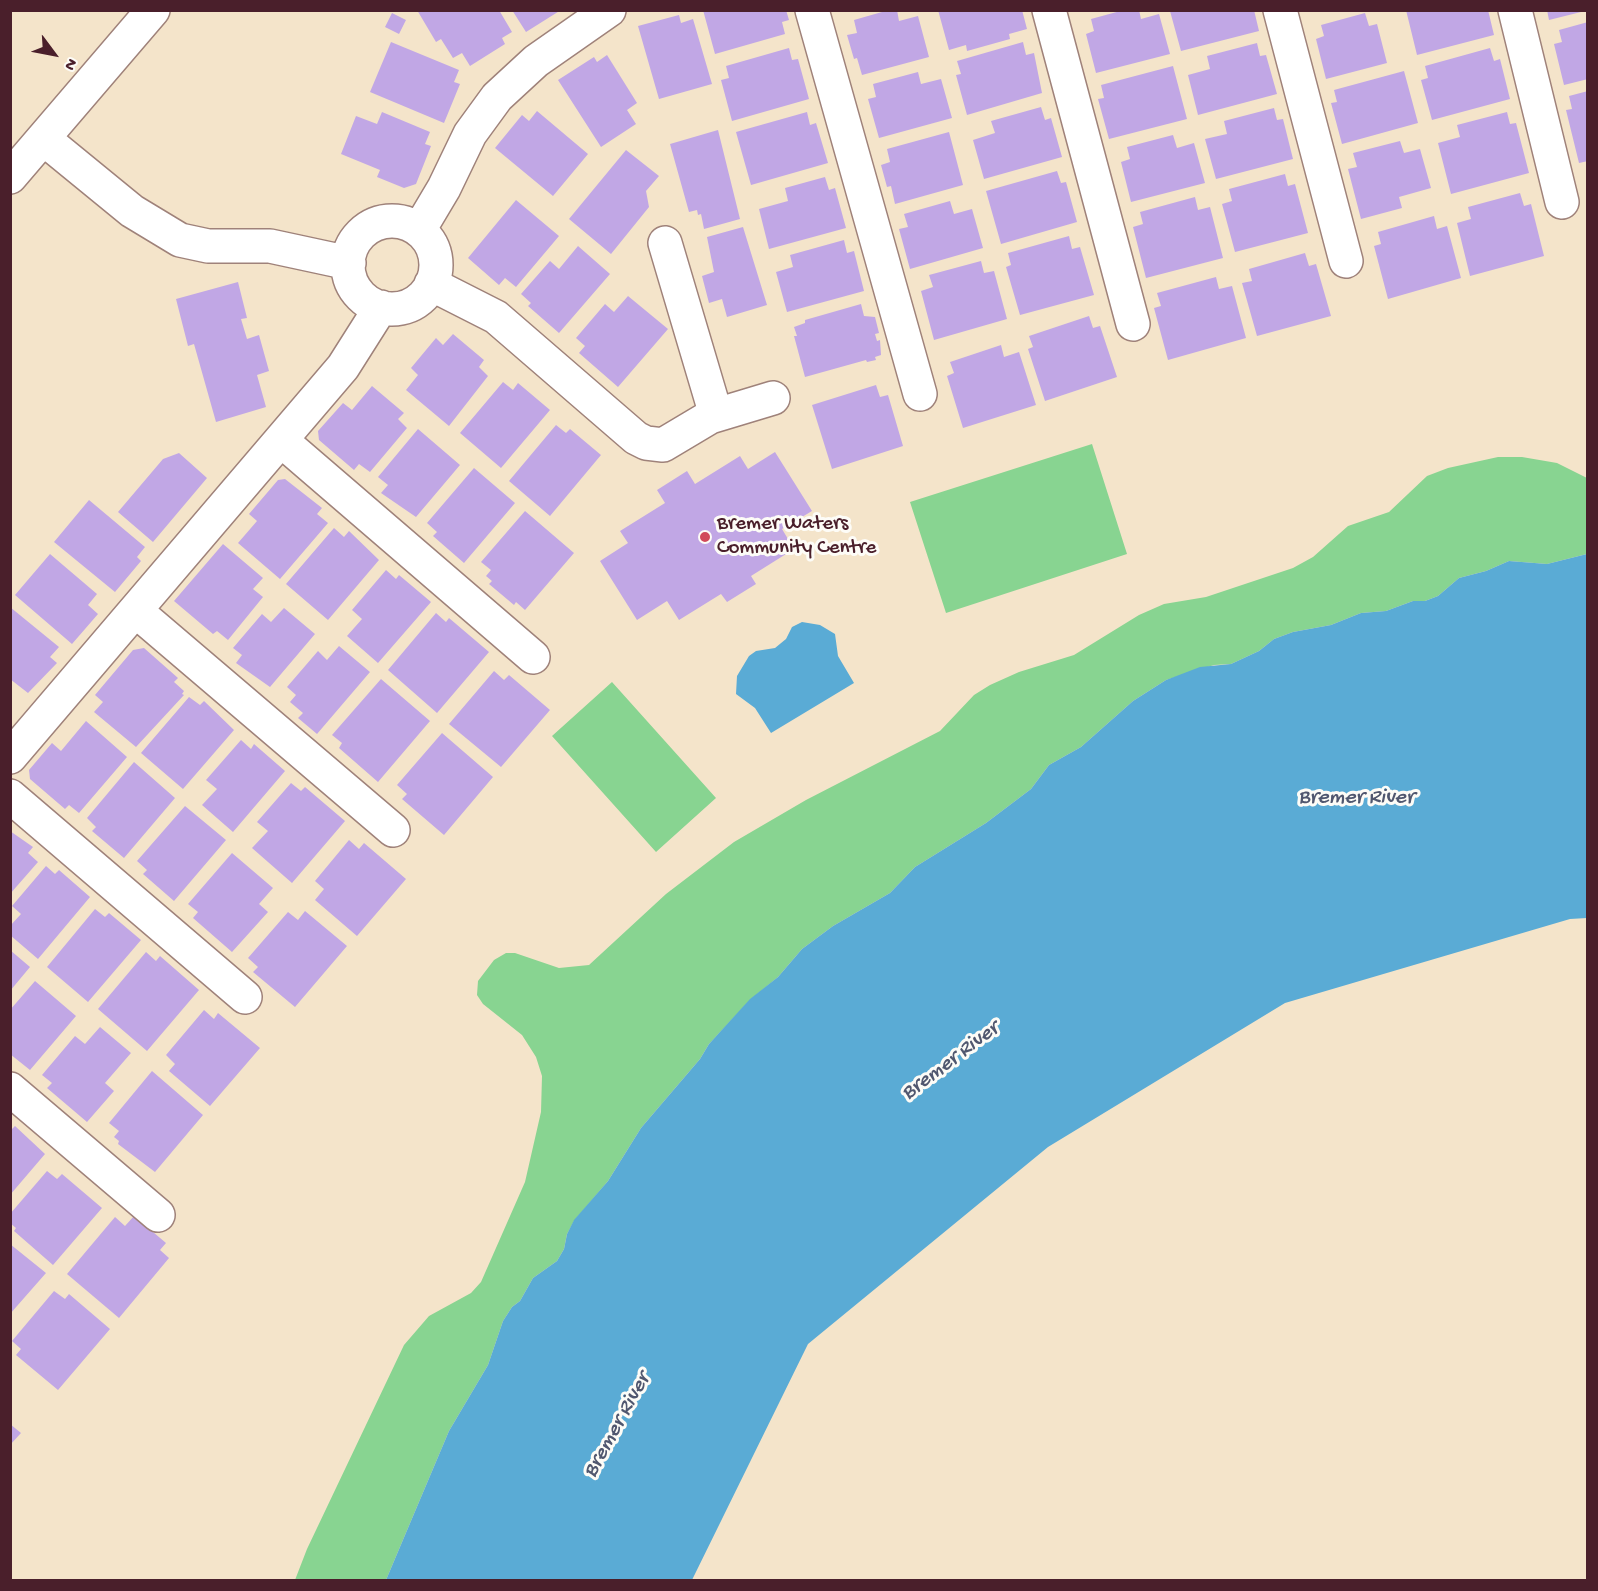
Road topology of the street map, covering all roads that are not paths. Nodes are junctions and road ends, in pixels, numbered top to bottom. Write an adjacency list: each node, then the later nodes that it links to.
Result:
1 (153, 10): 7 (street)
2 (609, 10): 10 (street)
3 (812, 10): 17 (street)
4 (1049, 10): 16 (street)
5 (1280, 10): 12 (street)
6 (1515, 10): 9 (street)
7 (44, 139): 8 (street); 13 (street)
8 (10, 177)
9 (1562, 202)
10 (419, 230): 13 (street); 14 (street)
11 (665, 243): 19 (street)
12 (1346, 261)
13 (349, 263): 15 (street)
14 (432, 284): 15 (street); 19 (street)
15 (381, 307): 20 (street)
16 (1133, 324)
17 (920, 394)
18 (773, 398): 19 (street)
19 (716, 415)
20 (282, 441): 21 (street); 22 (street)
21 (136, 611): 23 (street); 25 (street)
22 (533, 657)
23 (10, 757)
24 (10, 796): 26 (street)
25 (393, 830)
26 (245, 997)
27 (10, 1089): 28 (street)
28 (158, 1215)

